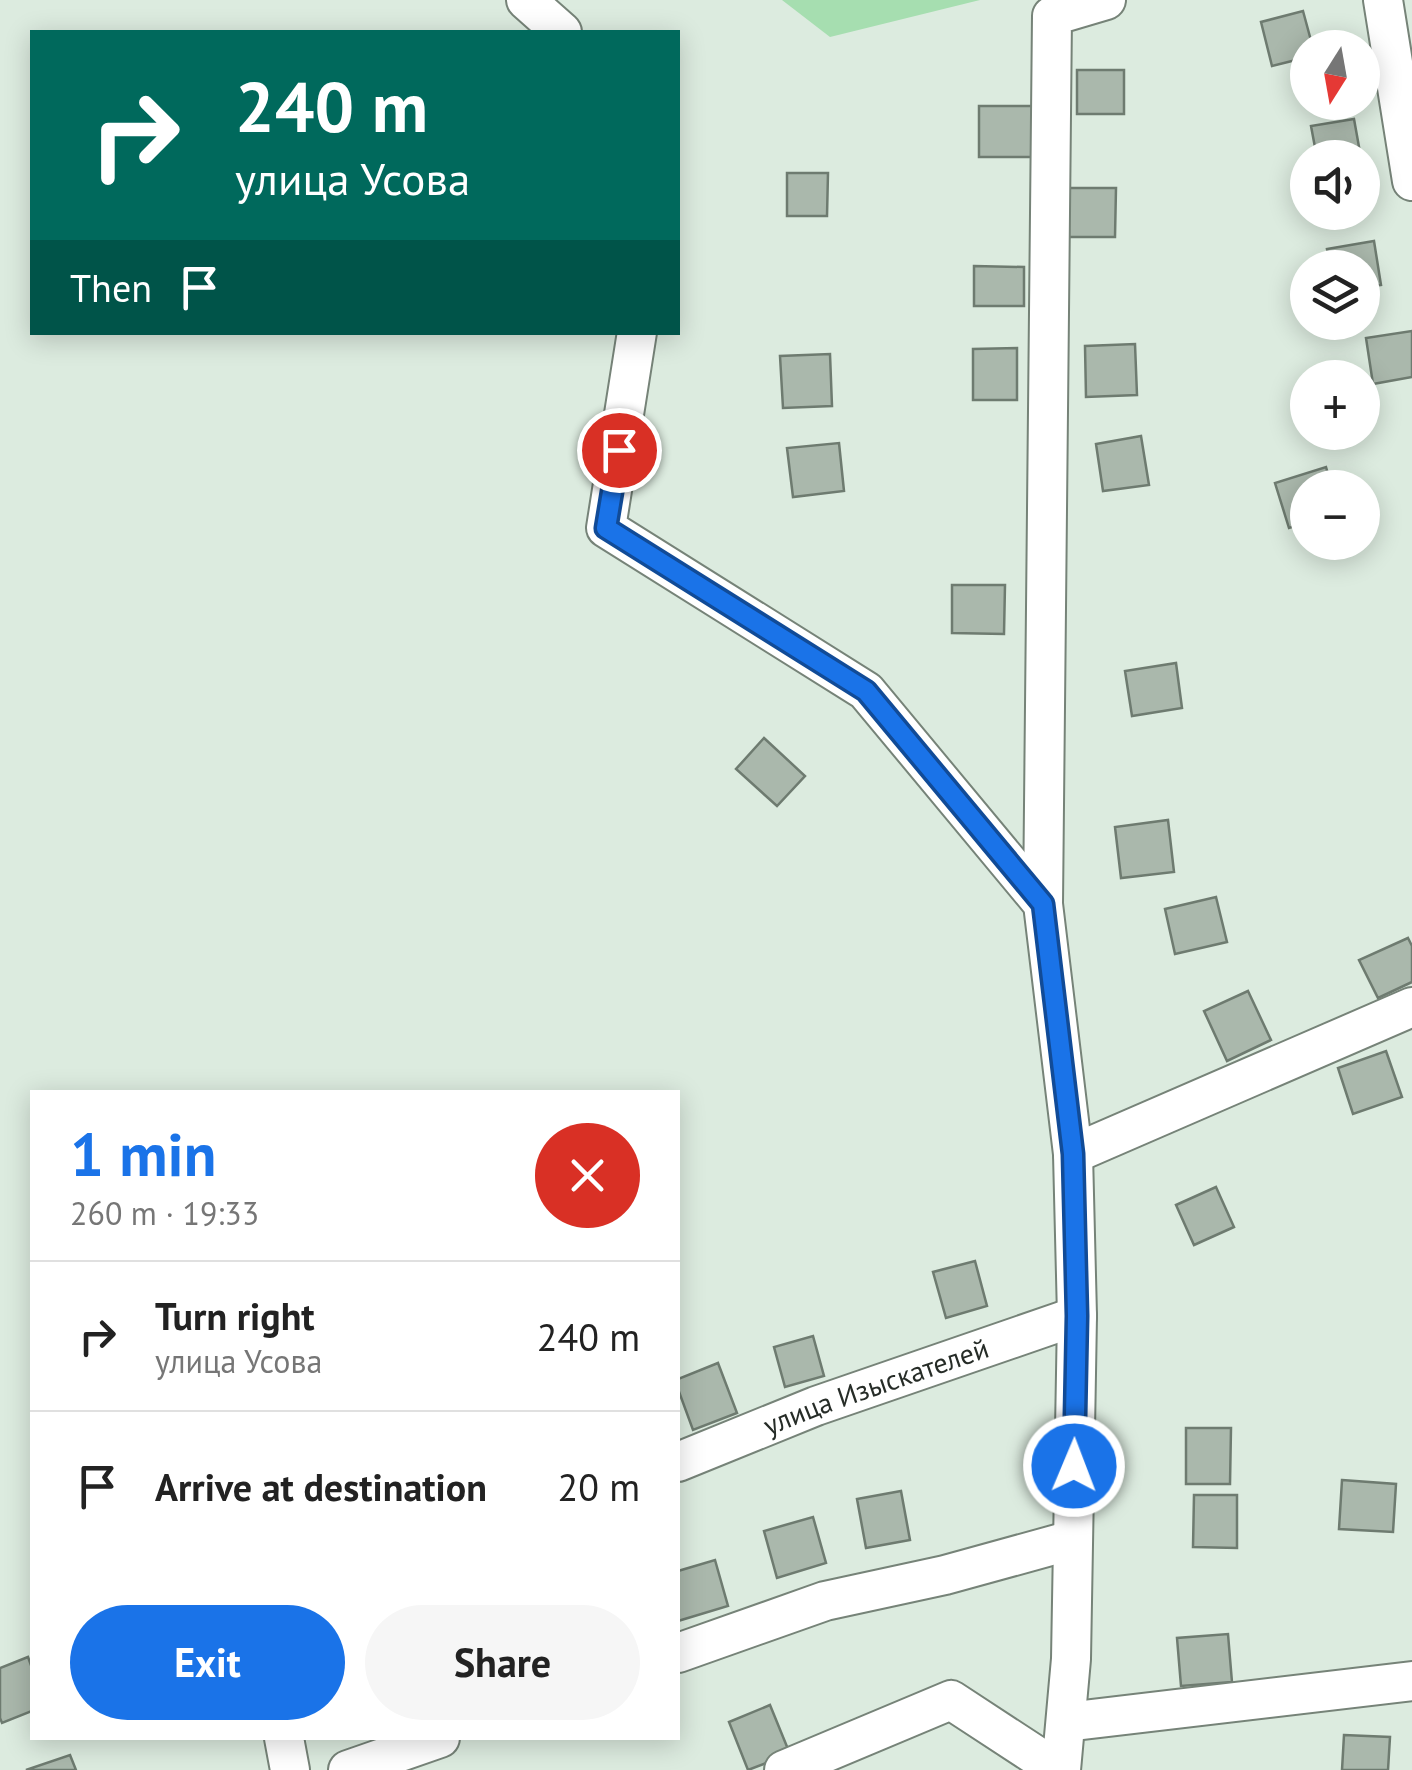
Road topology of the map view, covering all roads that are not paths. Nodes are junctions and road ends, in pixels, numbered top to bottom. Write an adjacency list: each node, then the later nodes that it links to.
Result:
1 (526, 0): 4 (street)
2 (1106, 0): 7 (street)
3 (1382, 0): 5 (street)
4 (560, 30)
5 (1412, 182)
6 (638, 335): 7 (street)
7 (1043, 904): 9 (street)
8 (1412, 1007): 9 (street)
9 (1073, 1154): 10 (street)
10 (1077, 1316): 11 (street, улица Изыскателей); 12 (street)
11 (680, 1461)
12 (1072, 1540): 13 (street); 15 (street)
13 (680, 1653)
14 (1412, 1681): 15 (street)
15 (1066, 1722): 21 (street)
16 (284, 1740): 18 (street)
17 (434, 1740): 19 (street)
18 (290, 1770)
19 (348, 1770)
20 (784, 1770): 21 (street)
21 (1060, 1770)

